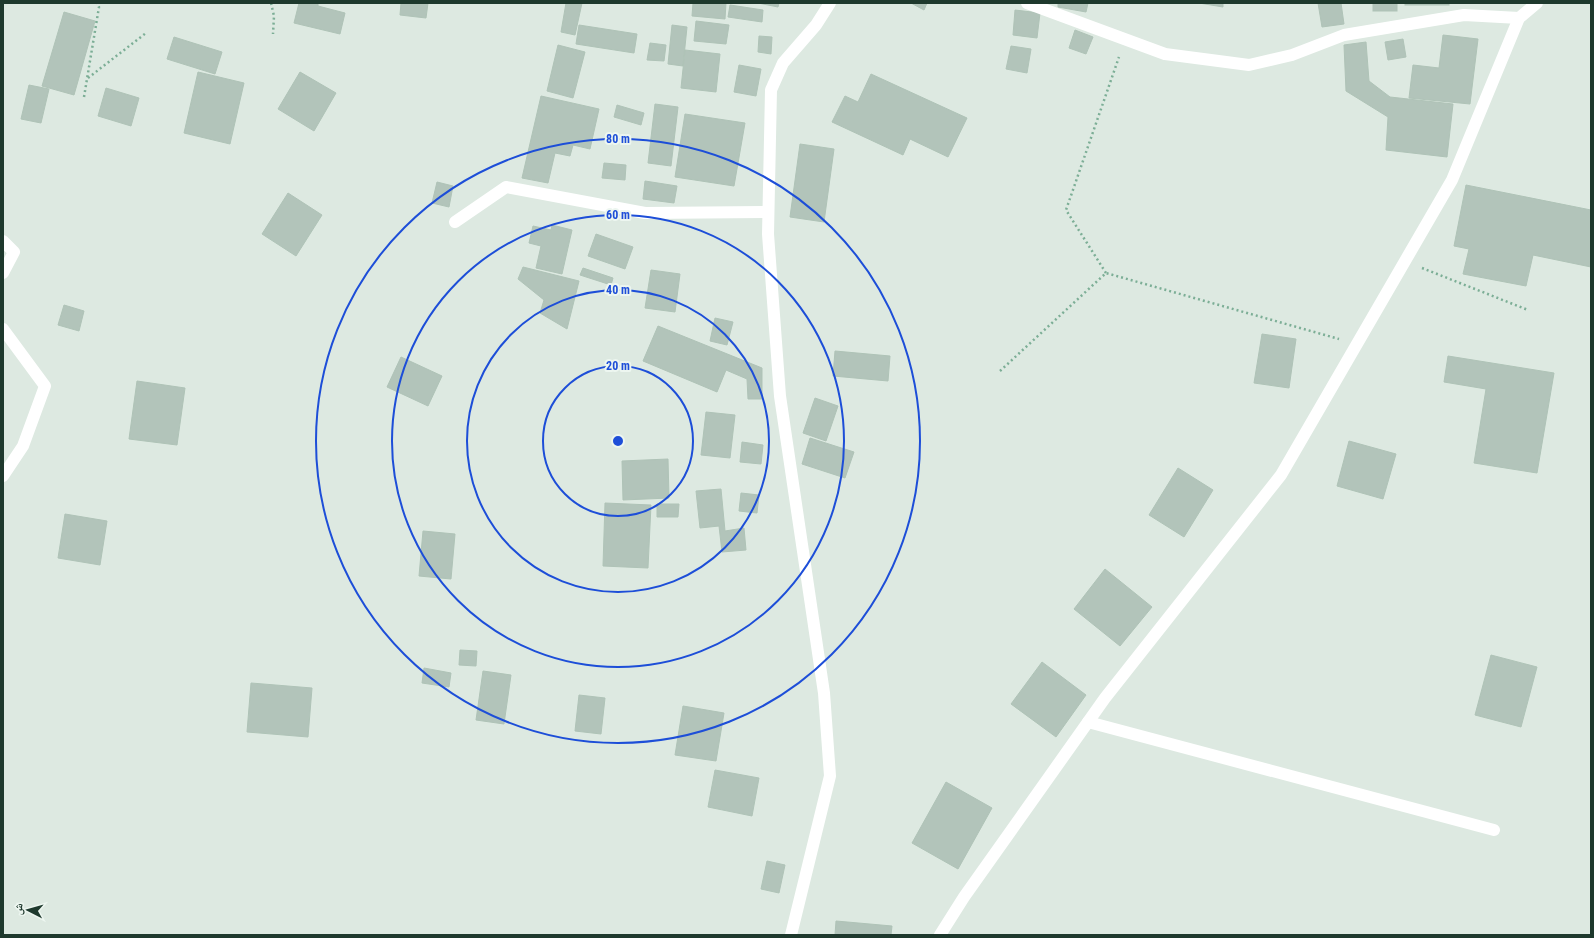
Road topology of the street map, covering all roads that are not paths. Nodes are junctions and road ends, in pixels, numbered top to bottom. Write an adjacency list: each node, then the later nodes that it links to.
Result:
1 (830, 3): 5 (street)
2 (1027, 3): 4 (street)
3 (1537, 3): 4 (street)
4 (1519, 18): 11 (street)
5 (768, 212): 6 (street); 13 (street)
6 (455, 222)
7 (3, 241): 8 (street)
8 (3, 273)
9 (3, 329): 10 (street)
10 (3, 476)
11 (1088, 722): 12 (street); 14 (street)
12 (1494, 830)
13 (791, 935)
14 (940, 935)

